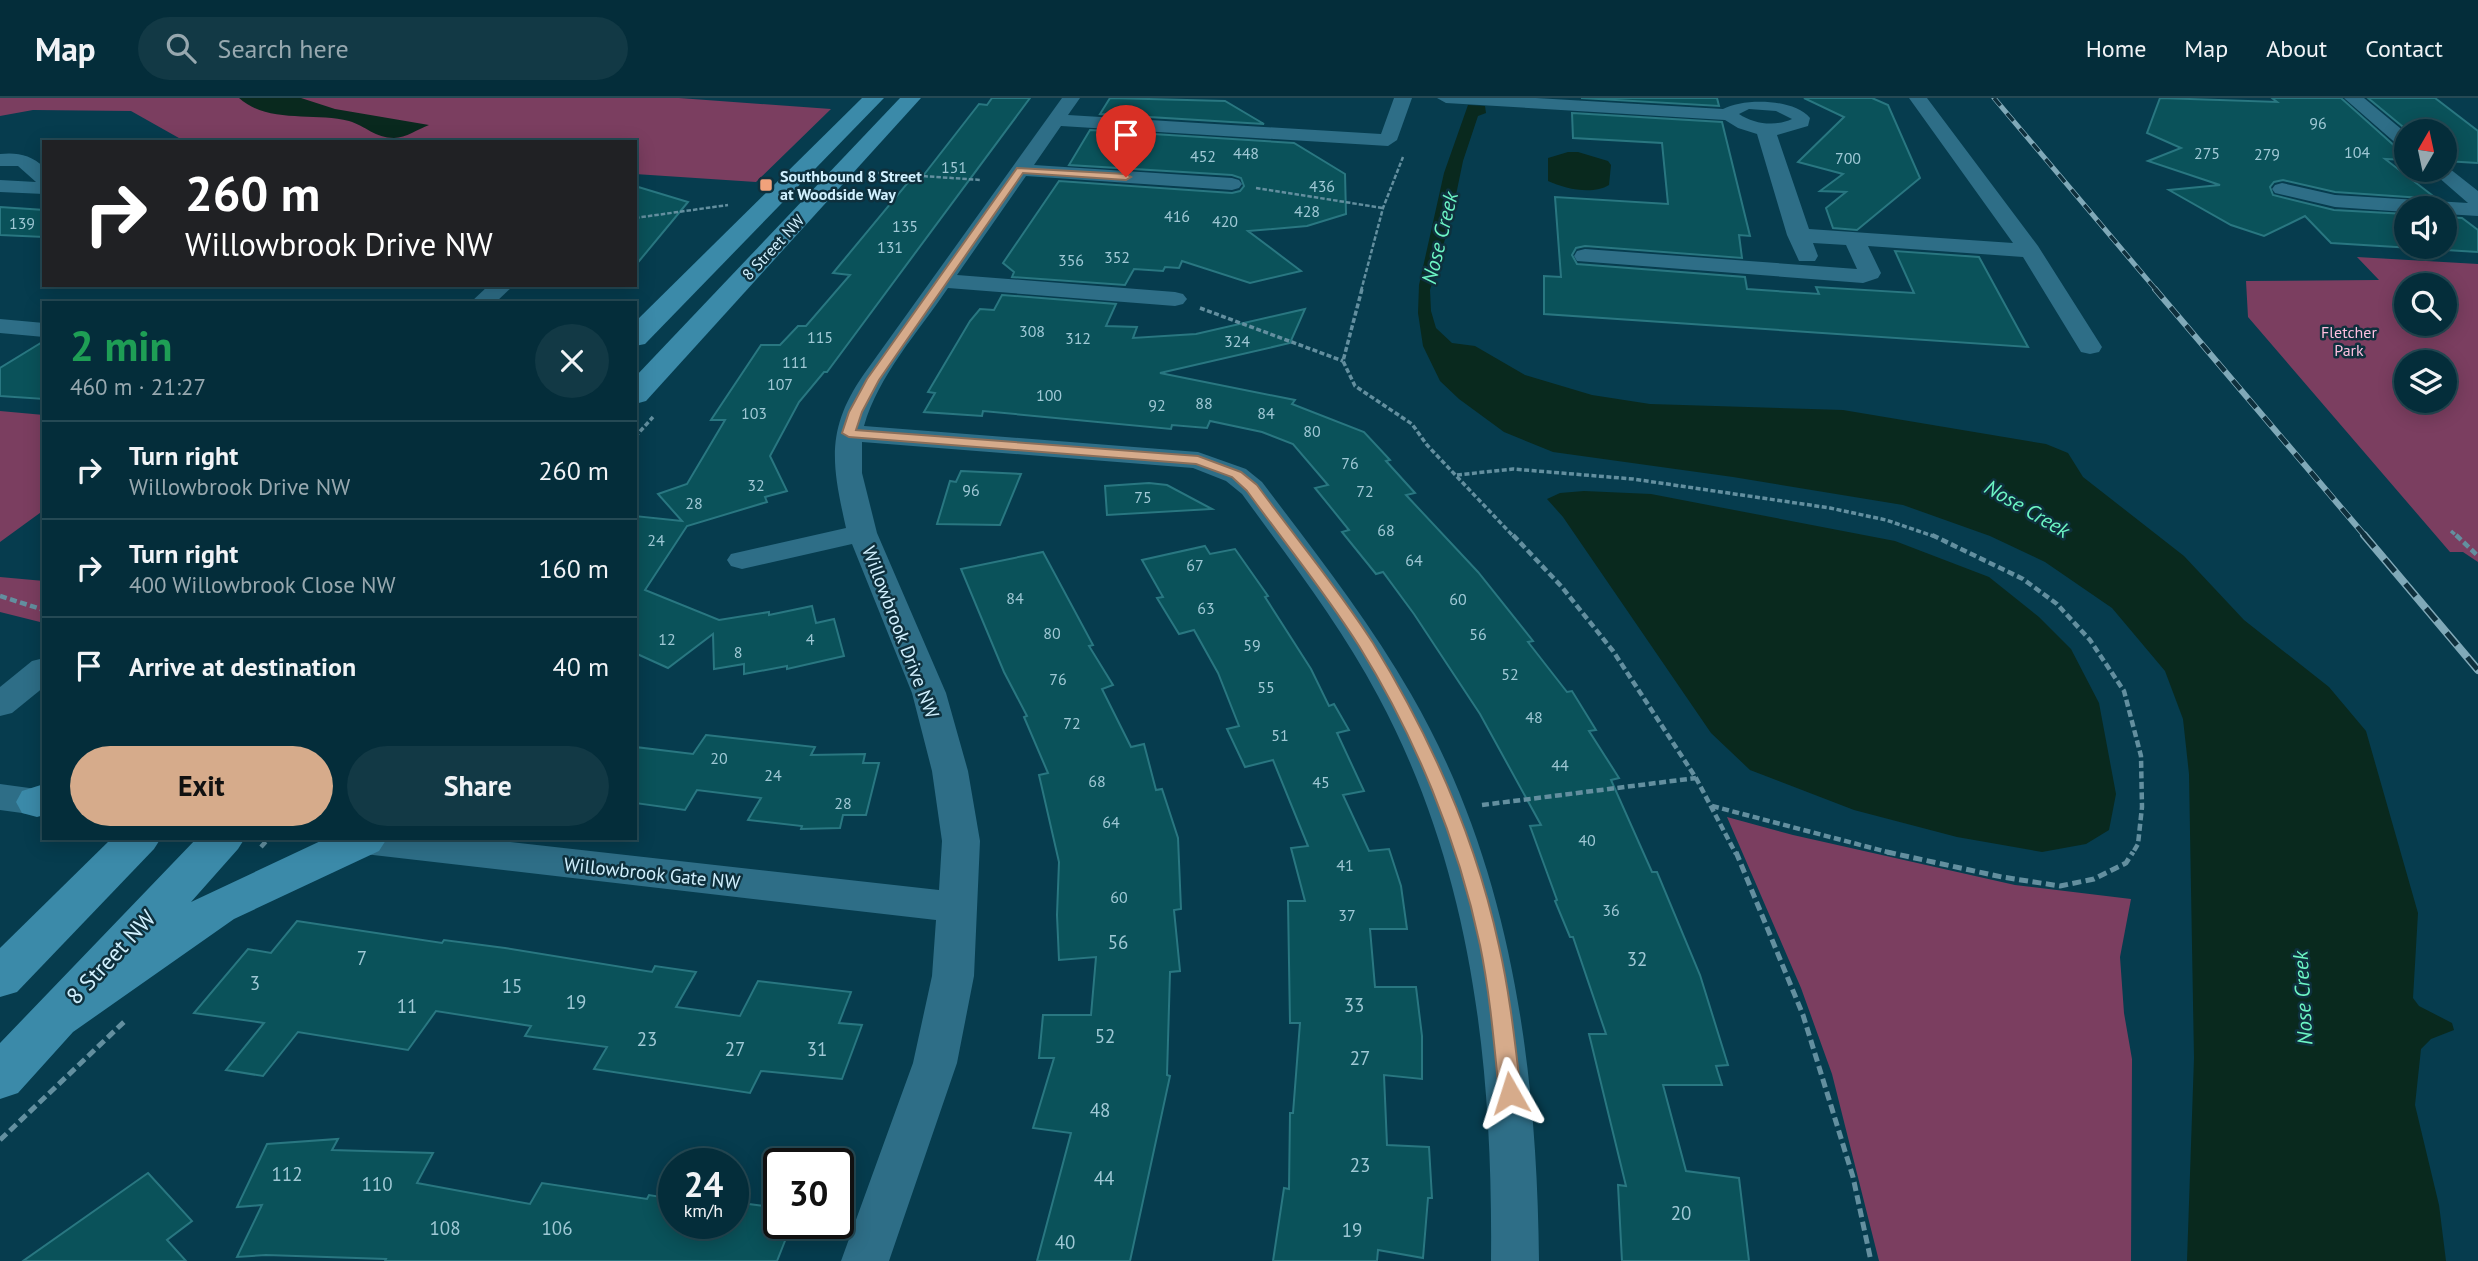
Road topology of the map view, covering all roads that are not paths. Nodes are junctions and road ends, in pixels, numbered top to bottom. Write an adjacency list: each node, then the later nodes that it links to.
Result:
1 (874, 98): 33 (main road, 8 Street NW)
2 (1403, 98): 8 (street)
3 (1446, 98): 9 (street)
4 (1918, 98): 24 (street)
5 (2353, 98): 11 (street)
6 (912, 101): 35 (main road, 8 Street NW)
7 (1759, 101): 9 (street); 10 (street)
8 (1063, 109): 14 (street, Willowbrook Drive NW)
9 (1730, 115): 10 (street)
10 (1765, 128): 22 (street)
11 (2394, 132)
12 (0, 160): 13 (street)
13 (42, 176)
14 (1016, 176): 16 (street); 27 (street, Willowbrook Drive NW)
15 (2455, 182): 20 (street)
16 (1233, 184)
17 (0, 186): 18 (street)
18 (42, 188)
19 (2281, 190): 21 (street)
20 (2478, 201)
21 (2478, 210)
22 (1798, 235): 23 (street); 26 (street)
23 (1854, 239): 24 (street); 26 (street)
24 (2030, 251): 34 (street)
25 (1585, 256): 26 (street)
26 (1814, 273)
27 (942, 281): 29 (street); 36 (street, Willowbrook Drive NW)
28 (501, 287): 30 (street)
29 (1175, 299)
30 (483, 301)
31 (0, 326): 32 (street)
32 (42, 330)
33 (637, 336)
34 (2090, 347)
35 (637, 393)
36 (849, 433): 37 (street, Willowbrook Drive NW); 50 (street)
37 (862, 533): 38 (street); 45 (street, Willowbrook Drive NW)
38 (742, 560)
39 (42, 671): 40 (street)
40 (0, 705)
41 (137, 840): 46 (main road)
42 (221, 840): 47 (main road, 8 Street NW)
43 (354, 840): 47 (main road)
44 (365, 840): 45 (street, Willowbrook Gate NW)
45 (956, 907): 49 (street, Willowbrook Drive NW)
46 (0, 978)
47 (55, 1018): 48 (main road, 8 Street NW)
48 (0, 1077)
49 (865, 1261)
50 (1515, 1261)

